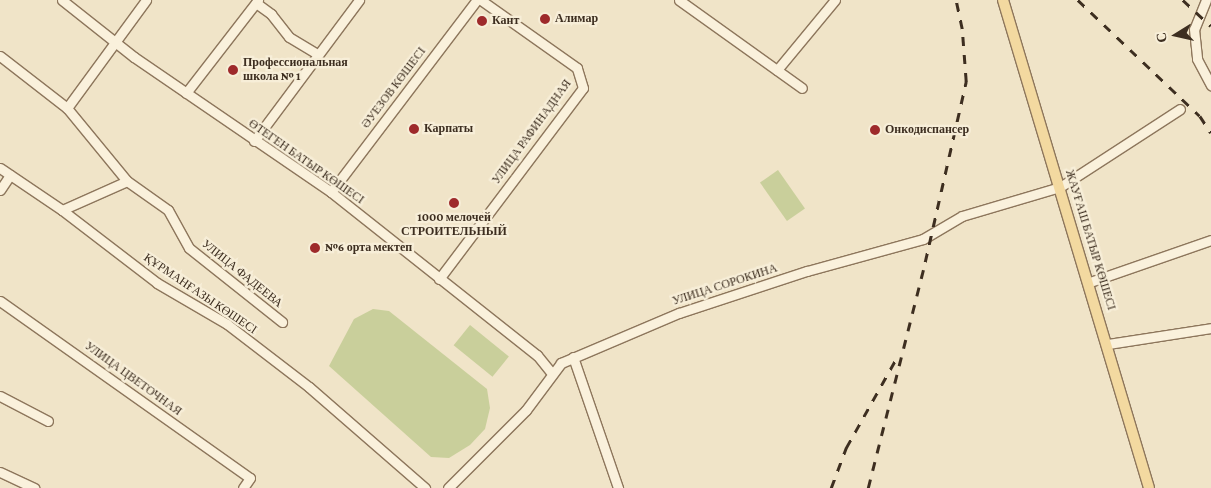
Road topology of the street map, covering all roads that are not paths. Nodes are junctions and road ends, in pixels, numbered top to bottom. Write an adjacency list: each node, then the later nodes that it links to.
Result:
1 (62, 0): 11 (street, ӨТЕГЕН БАТЫР КӨШЕСІ)
2 (146, 0): 11 (street)
3 (359, 0): 12 (street)
4 (476, 0): 26 (street, ӘУЕЗОВ КӨШЕСІ)
5 (481, 0): 29 (street, УЛИЦА РАФИНАДНАЯ)
6 (679, 0): 14 (street)
7 (835, 0): 14 (street)
8 (1004, 0): 24 (main road, ЖАУҒАШ БАТЫР КӨШЕСІ)
9 (1206, 0): 15 (street)
10 (257, 1): 12 (street); 17 (street)
11 (116, 41): 17 (street, ӨТЕГЕН БАТЫР КӨШЕСІ); 18 (street)
12 (317, 54): 20 (street)
13 (0, 56): 18 (street, УЛИЦА ФАДЕЕВА)
14 (777, 70): 16 (street)
15 (1211, 85)
16 (802, 88)
17 (186, 93): 20 (street, ӨТЕГЕН БАТЫР КӨШЕСІ)
18 (66, 108): 23 (street, УЛИЦА ФАДЕЕВА)
19 (1180, 109): 24 (street, УЛИЦА СОРОКИНА)
20 (254, 140): 26 (street, ӨТЕГЕН БАТЫР КӨШЕСІ)
21 (0, 168): 22 (street, ҚҰРМАНҒАЗЫ КӨШЕСІ)
22 (10, 176): 25 (street); 27 (street, ҚҰРМАНҒАЗЫ КӨШЕСІ)
23 (127, 181): 27 (street); 32 (street, УЛИЦА ФАДЕЕВА)
24 (1060, 187): 30 (main road, ЖАУҒАШ БАТЫР КӨШЕСІ); 35 (street, УЛИЦА СОРОКИНА)
25 (0, 190)
26 (330, 192): 29 (street, ӨТЕГЕН БАТЫР КӨШЕСІ)
27 (62, 210): 42 (street, ҚҰРМАНҒАЗЫ КӨШЕСІ)
28 (1211, 240): 30 (street)
29 (439, 279): 36 (street, ӨТЕГЕН БАТЫР КӨШЕСІ)
30 (1090, 282): 34 (main road, ЖАУҒАШ БАТЫР КӨШЕСІ)
31 (0, 301): 41 (street, УЛИЦА ЦВЕТОЧНАЯ)
32 (282, 322)
33 (1211, 328): 34 (street)
34 (1108, 344): 45 (main road, ЖАУҒАШ БАТЫР КӨШЕСІ)
35 (573, 357): 36 (street, УЛИЦА СОРОКИНА); 44 (street)
36 (551, 372): 43 (street, УЛИЦА СОРОКИНА)
37 (0, 396): 38 (street)
38 (48, 421)
39 (1, 475): 40 (street)
40 (34, 488)
41 (243, 488)
42 (425, 488)
43 (448, 488)
44 (618, 488)
45 (1149, 488)

